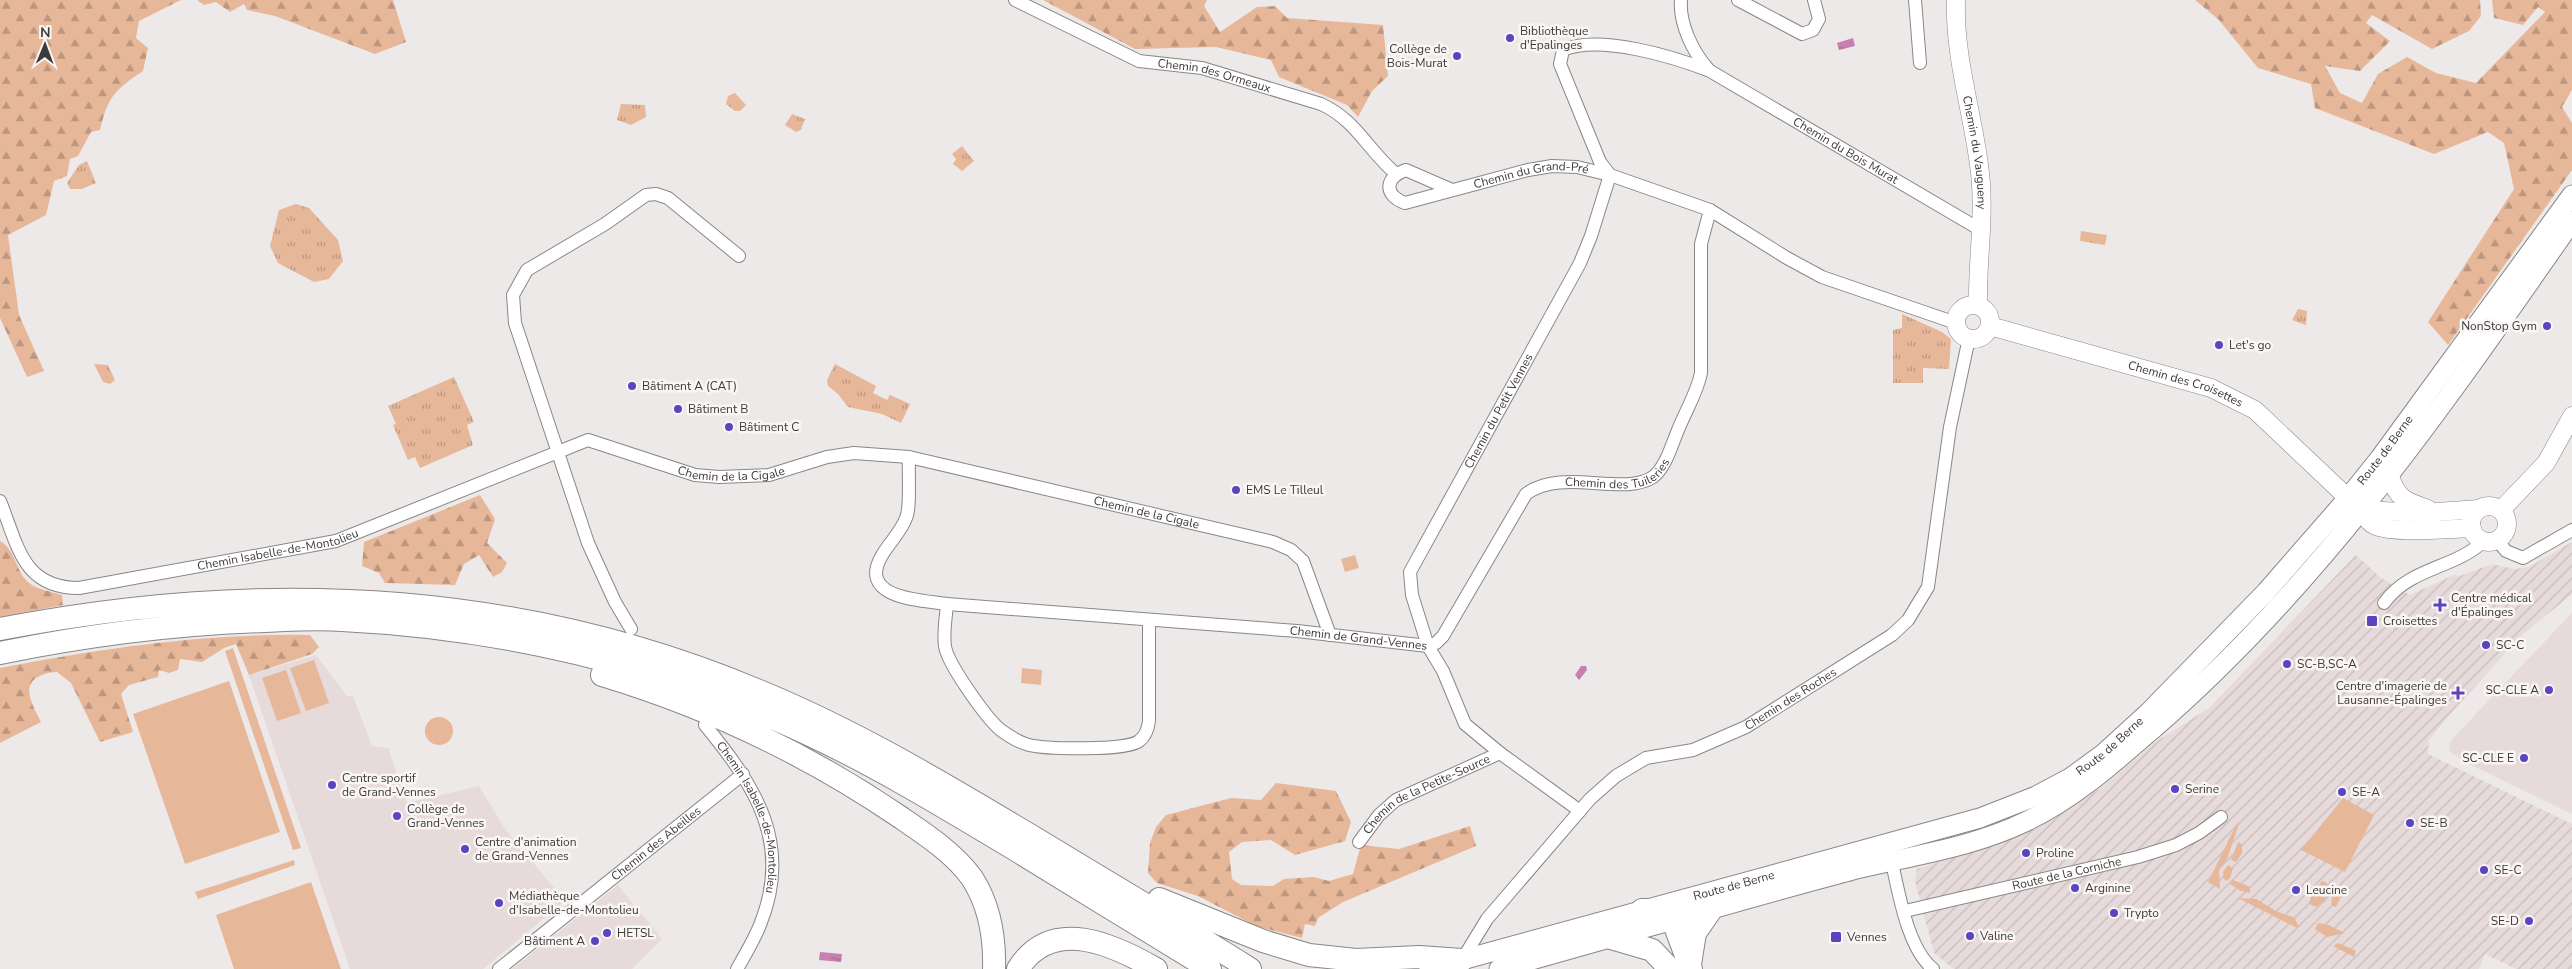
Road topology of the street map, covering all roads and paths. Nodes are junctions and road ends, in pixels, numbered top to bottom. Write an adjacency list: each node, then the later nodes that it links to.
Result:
1 (1015, 0): 9 (street, Chemin des Ormeaux)
2 (1681, 0): 8 (street, Chemin du Bois Murat)
3 (1738, 0): 4 (street)
4 (1814, 0)
5 (1915, 0): 7 (street)
6 (1956, 0): 15 (street, Chemin du Vaugueny)
7 (1920, 62)
8 (1710, 71): 10 (street, Chemin du Bois Murat); 15 (street, Chemin du Bois Murat)
9 (1396, 173): 11 (street); 11 (street, Chemin du Grand-Pré)
10 (1610, 175): 11 (street, Chemin du Grand-Pré); 13 (street); 42 (street, Chemin du Petit Vennes)
11 (1452, 190)
12 (2572, 195): 26 (main road, Route de Berne)
13 (1710, 210): 18 (street); 42 (street, Chemin des Tuileries)
14 (2572, 221): 24 (main road, Route de Berne)
15 (1981, 230): 17 (street, Chemin du Vaugueny)
16 (739, 256): 22 (street)
17 (1978, 305): 18 (street); 19 (street)
18 (1956, 323): 20 (street)
19 (1990, 326): 20 (street); 26 (street, Chemin des Croisettes)
20 (1968, 338): 47 (street, Chemin des Roches)
21 (2572, 416): 28 (street)
22 (558, 451): 23 (street, Chemin de la Cigale); 33 (street, Chemin Isabelle-de-Montolieu); 40 (street)
23 (909, 457): 36 (street, Chemin de Grand-Vennes); 41 (street, Chemin de la Cigale)
24 (2390, 474): 26 (main road, Route de Berne); 29 (street)
25 (0, 501): 33 (street, Chemin Isabelle-de-Montolieu)
26 (2355, 504): 29 (street); 31 (street, Chemin des Croisettes); 50 (main road, Route de Berne); 51 (main road, Route de Berne)
27 (2480, 508): 28 (street); 29 (street); 31 (street)
28 (2501, 510): 34 (street)
29 (2438, 513)
30 (0, 525): 33 (street)
31 (2472, 528): 34 (street)
32 (2572, 530): 34 (street)
33 (13, 534)
34 (2491, 540): 35 (street)
35 (2384, 603)
36 (946, 604): 38 (street, Chemin de Grand-Vennes); 38 (street)
37 (341, 615): 39 (highway); 43 (highway); 52 (highway); 58 (highway); 63 (highway)
38 (1149, 620): 41 (street, Chemin de Grand-Vennes)
39 (0, 629)
40 (631, 629)
41 (1330, 635): 42 (street, Chemin de Grand-Vennes)
42 (1428, 646): 45 (street, Chemin de Grand-Vennes)
43 (0, 652)
44 (705, 725): 46 (street, Chemin Isabelle-de-Montolieu)
45 (1500, 753): 47 (street, Chemin de Grand-Vennes); 49 (street, Chemin de la Petite-Source)
46 (743, 774): 61 (street, Chemin des Abeilles); 62 (street, Chemin Isabelle-de-Montolieu)
47 (1580, 811): 59 (street, Chemin des Roches)
48 (2221, 817): 55 (street, Route de la Corniche)
49 (1359, 842)
50 (1887, 843): 51 (street); 53 (main road, Route de Berne)
51 (1892, 861): 54 (main road, Route de Berne); 55 (street)
52 (1075, 863): 58 (highway); 59 (highway)
53 (1642, 910): 56 (highway); 59 (main road, Route de Berne)
54 (1711, 910): 56 (main road, Route de Berne); 60 (highway)
55 (1905, 911): 70 (street)
56 (1673, 921): 57 (main road, Route de Berne); 60 (highway)
57 (1611, 938): 60 (highway); 69 (main road, Route de Berne)
58 (1215, 959): 66 (highway); 67 (highway)
59 (1462, 960): 68 (main road, Route de Berne)
60 (1684, 968)
61 (499, 969)
62 (737, 969)
63 (994, 969)
64 (1018, 969): 65 (highway)
65 (1156, 969)
66 (1250, 969)
67 (1258, 969)
68 (1429, 969)
69 (1499, 969)
70 (1933, 969)

